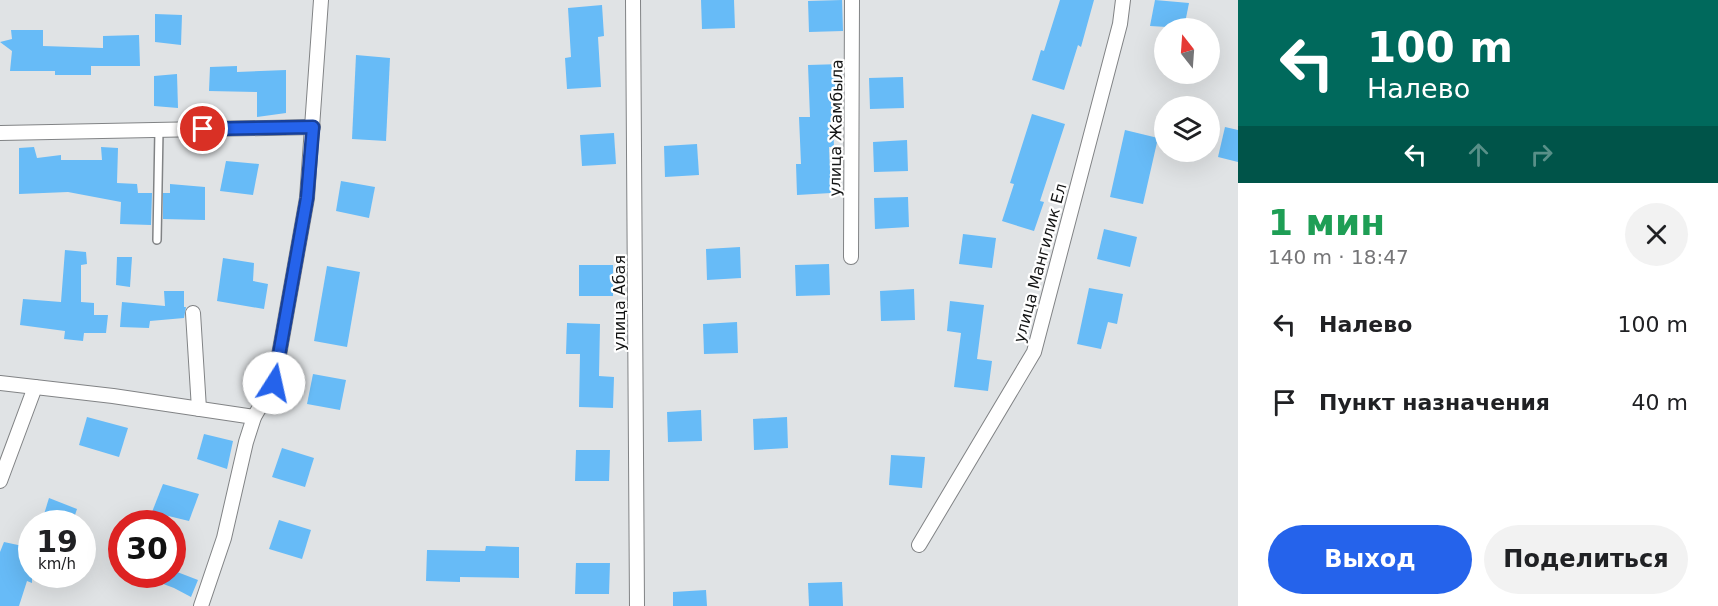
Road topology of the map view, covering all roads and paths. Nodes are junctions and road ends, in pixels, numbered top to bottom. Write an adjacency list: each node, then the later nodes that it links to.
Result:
1 (321, 0): 5 (street)
2 (633, 0): 18 (street, улица Абая)
3 (852, 0): 9 (street, улица Жамбыла)
4 (1123, 0): 16 (street, улица Мангилик Ел)
5 (313, 127): 6 (street); 14 (street)
6 (159, 130): 7 (street); 8 (lane)
7 (0, 133)
8 (157, 240)
9 (851, 257)
10 (193, 313): 13 (street)
11 (0, 383): 12 (street)
12 (35, 387): 13 (street); 15 (street)
13 (199, 409): 14 (street)
14 (254, 417): 17 (street)
15 (0, 481)
16 (919, 545)
17 (201, 606)
18 (637, 606)

